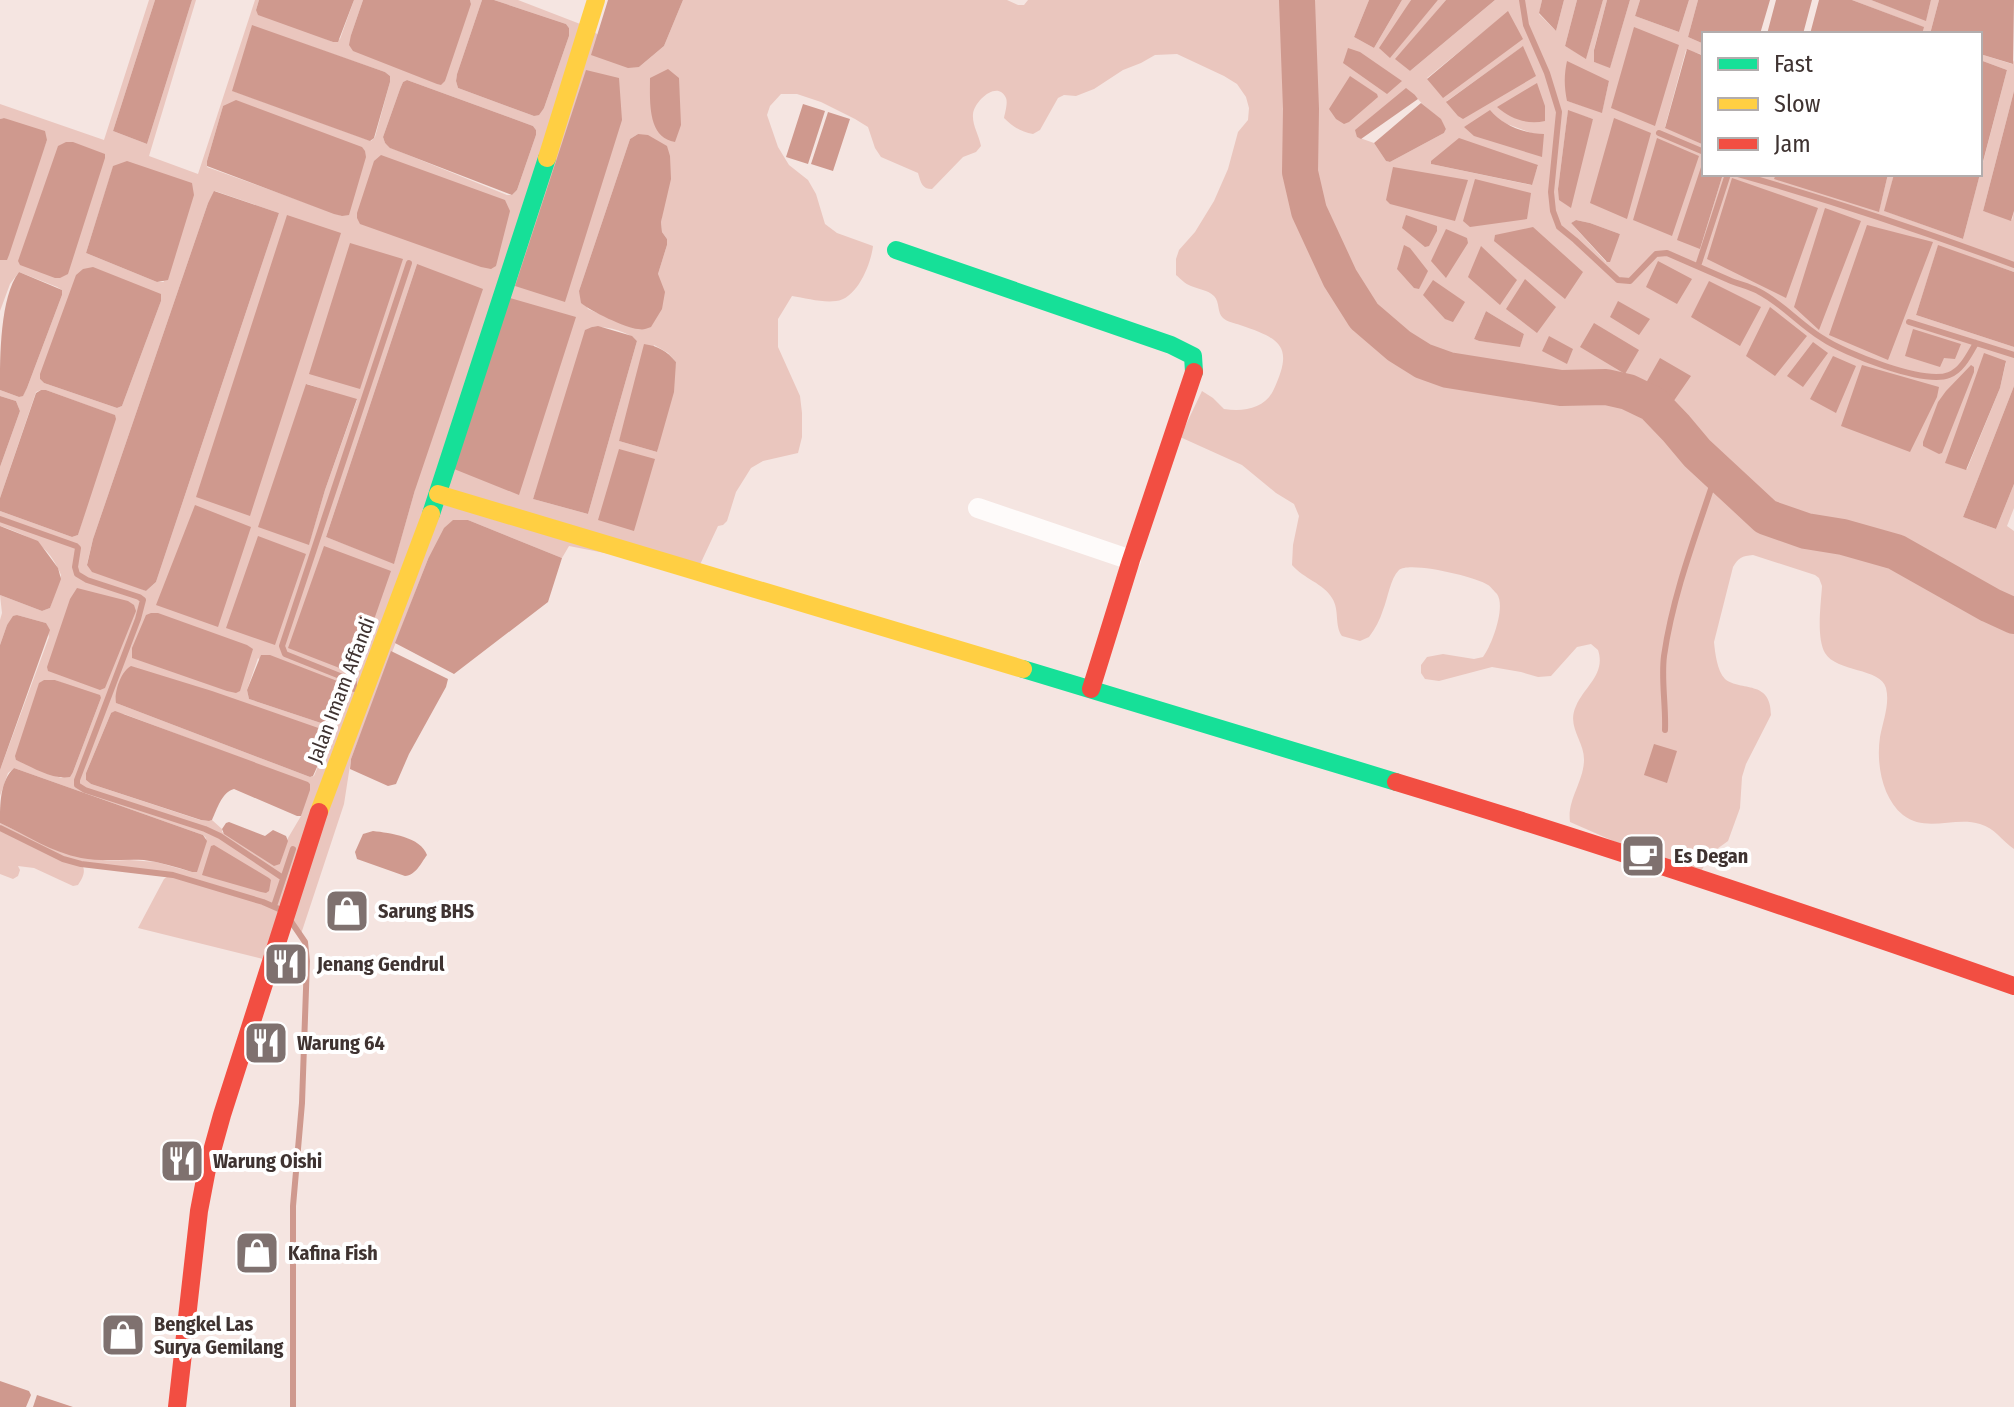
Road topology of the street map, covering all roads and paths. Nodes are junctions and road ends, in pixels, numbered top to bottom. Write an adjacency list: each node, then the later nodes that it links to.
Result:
1 (596, 0): 3 (street, Jalan Imam Affandi)
2 (896, 250): 5 (street)
3 (438, 494): 6 (street); 8 (street, Jalan Imam Affandi)
4 (978, 508): 5 (street)
5 (1131, 560): 6 (street)
6 (1091, 689): 7 (street)
7 (2014, 986)
8 (177, 1407)

